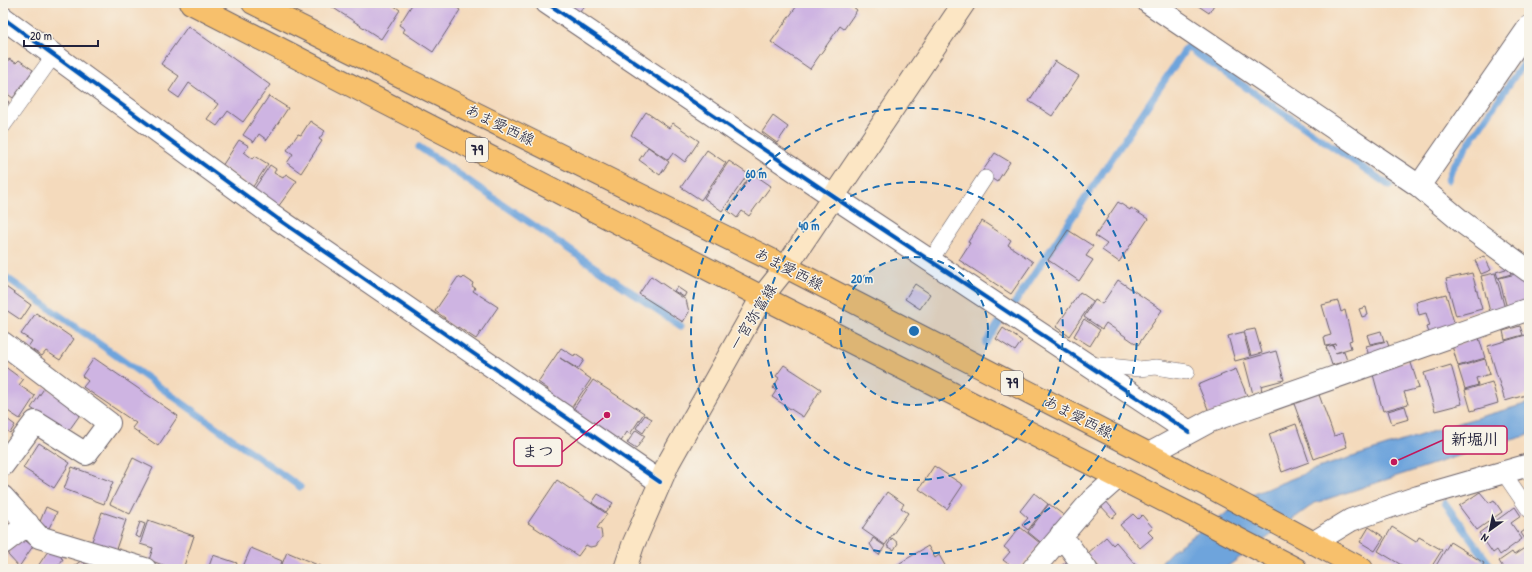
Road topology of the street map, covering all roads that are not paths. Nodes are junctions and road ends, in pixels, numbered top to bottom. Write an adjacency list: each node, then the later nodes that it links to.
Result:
1 (191, 3): 16 (main road, 79)
2 (253, 3): 14 (main road, あま愛西線 / 79)
3 (547, 3): 12 (street)
4 (964, 3): 12 (main road, 一宮弥富線)
5 (1149, 3): 11 (street)
6 (3, 18): 8 (street)
7 (1529, 27): 11 (street)
8 (54, 55): 9 (lane); 27 (street)
9 (3, 126)
10 (985, 178): 13 (lane)
11 (1419, 186): 15 (street)
12 (834, 197): 13 (street); 14 (main road, 一宮弥富線)
13 (932, 260): 19 (street)
14 (786, 267): 16 (main road, 一宮弥富線); 22 (main road, あま愛西線 / 79)
15 (1529, 271)
16 (762, 297): 26 (main road, 79); 27 (main road, 一宮弥富線)
17 (1529, 309): 21 (street)
18 (3, 343): 24 (street)
19 (1086, 364): 20 (lane); 21 (street)
20 (1187, 372)
21 (1189, 432): 22 (street)
22 (1150, 454): 32 (main road, あま愛西線 / 79)
23 (1529, 465): 25 (street)
24 (3, 466)
25 (1503, 472): 29 (lane); 32 (street)
26 (1118, 477): 31 (street); 34 (main road, 79)
27 (660, 482): 36 (main road, 一宮弥富線)
28 (3, 497): 30 (street)
29 (1529, 510)
30 (28, 524): 33 (street); 35 (street)
31 (1061, 535): 37 (street); 38 (street)
32 (1308, 540): 39 (main road, あま愛西線 / 79)
33 (3, 543)
34 (1281, 564)
35 (145, 569)
36 (625, 569)
37 (1033, 569)
38 (1086, 569)
39 (1362, 569)

